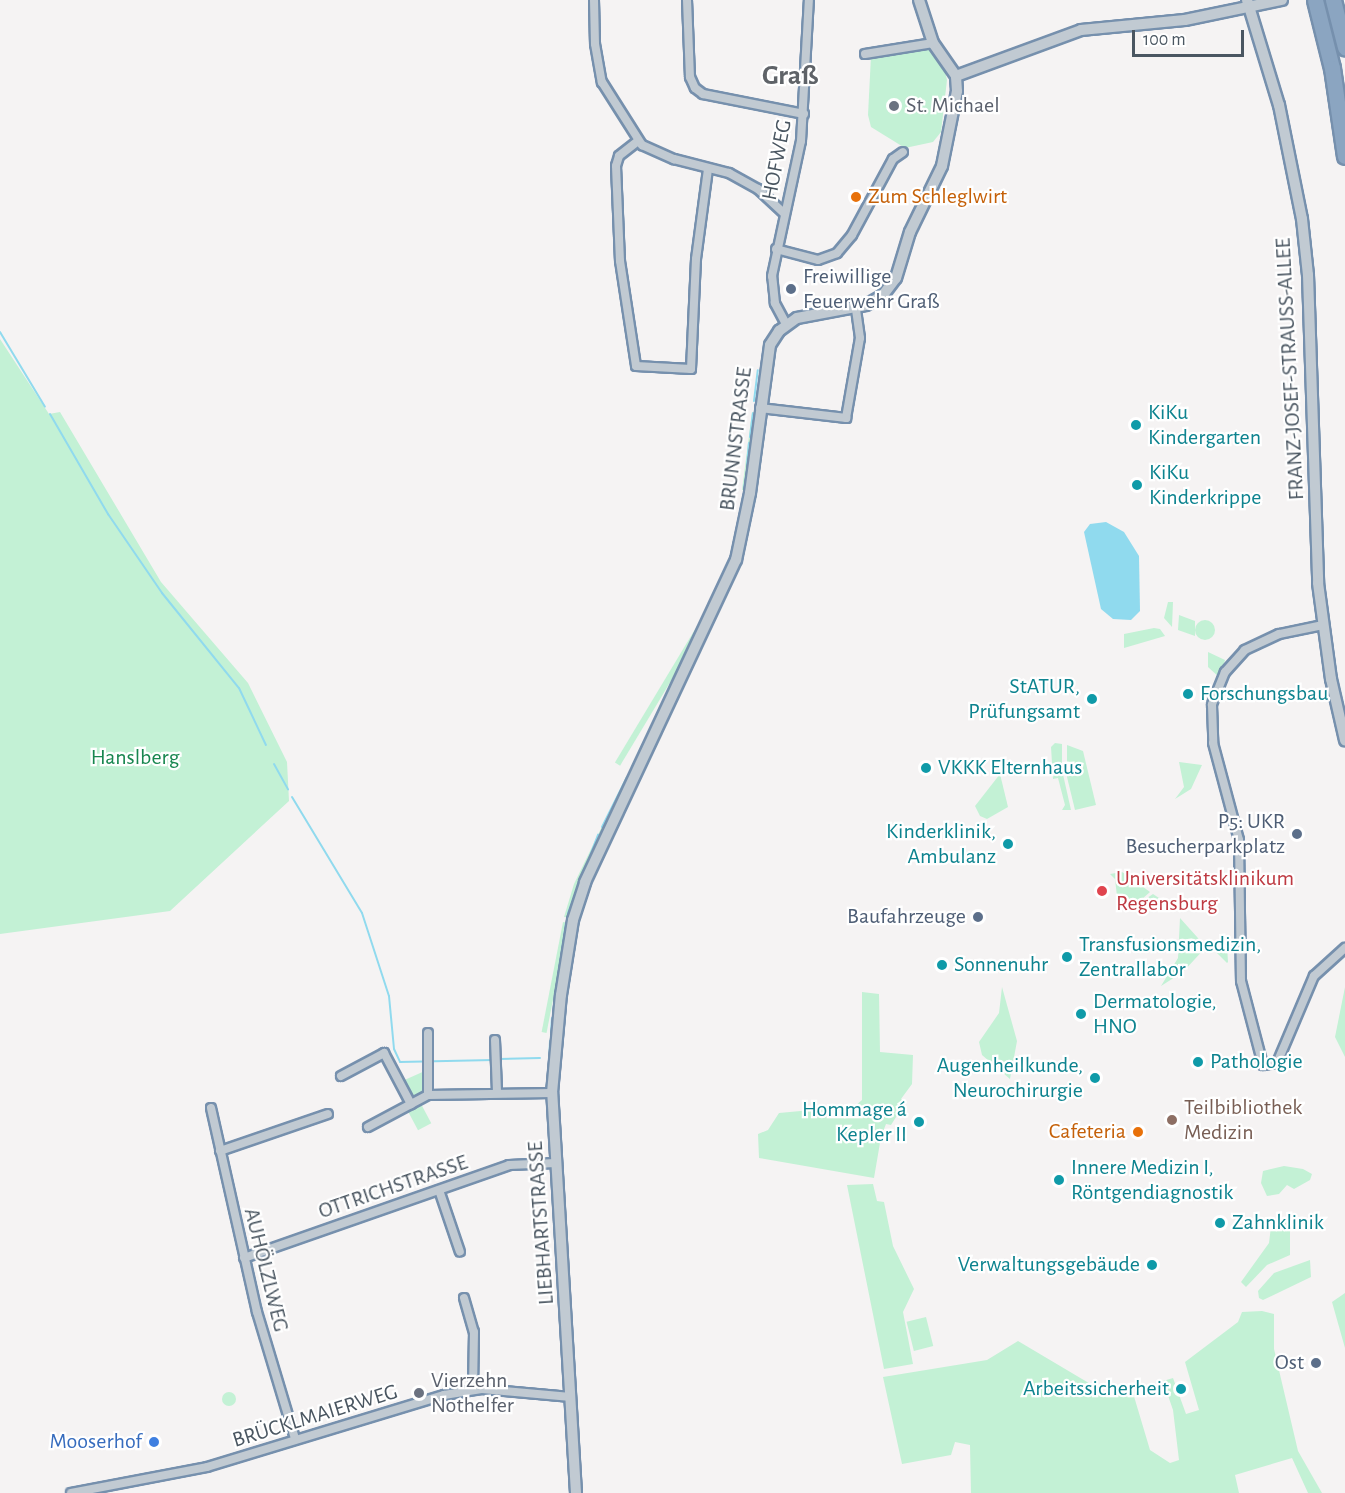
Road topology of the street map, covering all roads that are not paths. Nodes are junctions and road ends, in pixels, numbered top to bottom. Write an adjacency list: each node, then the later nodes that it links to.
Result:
1 (594, 0): 14 (street)
2 (687, 0): 13 (street)
3 (809, 0): 13 (street, HOFWEG)
4 (919, 0): 9 (street)
5 (1282, 0): 8 (street)
6 (1315, 0): 16 (highway)
7 (1333, 0): 10 (highway)
8 (1248, 3): 12 (street); 23 (street, FRANZ-JOSEF-STRAUSS-ALLEE)
9 (933, 43): 11 (street); 12 (street)
10 (1345, 47)
11 (865, 54)
12 (956, 76): 20 (street)
13 (804, 114): 18 (street, HOFWEG)
14 (638, 141): 17 (street); 17 (street)
15 (903, 152): 19 (street)
16 (1345, 156)
17 (708, 169): 18 (street)
18 (784, 213): 19 (street, HOFWEG)
19 (776, 249): 21 (street, HOFWEG)
20 (856, 308): 21 (street); 22 (street)
21 (786, 324): 22 (street, BRUNNSTRASSE)
22 (760, 408): 26 (street, BRUNNSTRASSE)
23 (1323, 625): 24 (street, FRANZ-JOSEF-STRAUSS-ALLEE); 25 (street)
24 (1345, 740)
25 (1345, 948)
26 (568, 952): 31 (street, LIEBHARTSTRASSE)
27 (428, 1033): 32 (street)
28 (495, 1040): 30 (street)
29 (341, 1076): 33 (street)
30 (497, 1093): 31 (street); 32 (street)
31 (549, 1093): 38 (street, LIEBHARTSTRASSE)
32 (428, 1095): 33 (street)
33 (411, 1104): 36 (street)
34 (210, 1108): 37 (street, AUHÖLZLWEG)
35 (328, 1114): 37 (street)
36 (368, 1127)
37 (220, 1151): 41 (street, AUHÖLZLWEG)
38 (556, 1162): 39 (street, OTTRICHSTRASSE); 44 (street, LIEBHARTSTRASSE)
39 (439, 1190): 40 (street); 41 (street, OTTRICHSTRASSE)
40 (460, 1252)
41 (244, 1258): 45 (street, AUHÖLZLWEG)
42 (464, 1298): 43 (street)
43 (473, 1390): 44 (street, BRÜCKLMAIERWEG); 45 (street, BRÜCKLMAIERWEG)
44 (571, 1397): 47 (street, LIEBHARTSTRASSE)
45 (295, 1439): 46 (street, BRÜCKLMAIERWEG)
46 (71, 1493)
47 (576, 1493)

